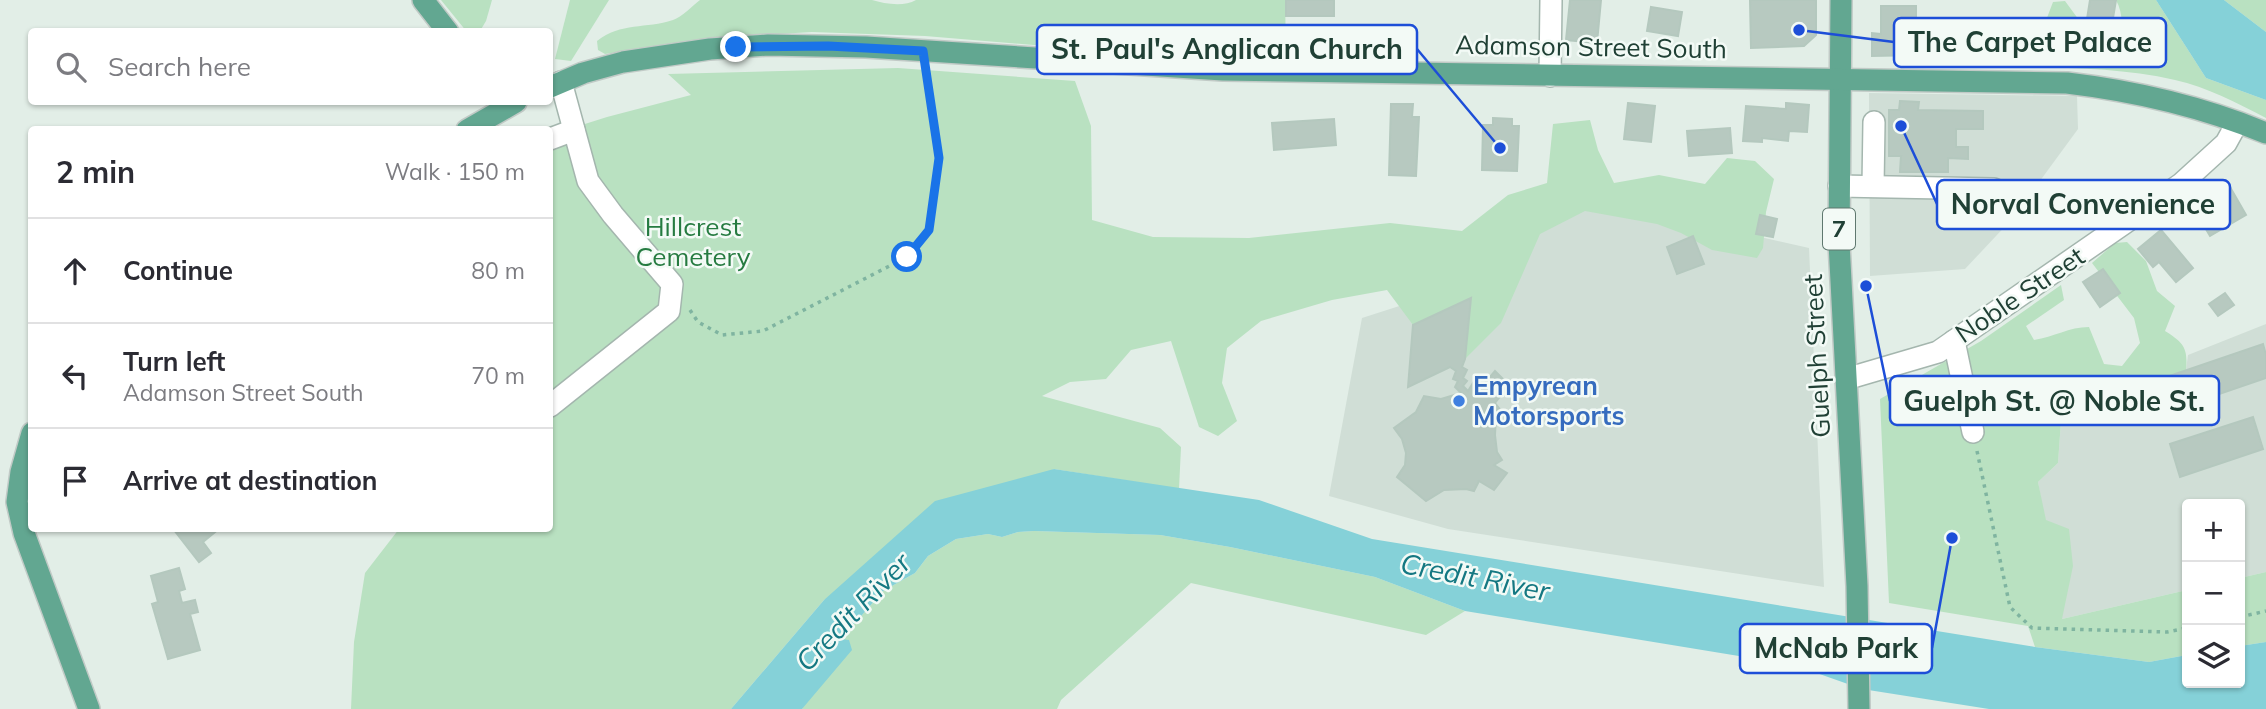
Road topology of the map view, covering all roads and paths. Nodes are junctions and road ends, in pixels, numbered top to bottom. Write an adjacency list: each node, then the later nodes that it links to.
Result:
1 (423, 0): 4 (main road)
2 (1551, 0): 6 (street)
3 (1841, 0): 7 (main road, Guelph Street / 7)
4 (446, 28)
5 (923, 51): 6 (main road, Adamson Street South); 8 (main road, Adamson Street South); 19 (path)
6 (1550, 76): 7 (main road, Adamson Street South)
7 (1840, 78): 11 (main road, Adamson Street South); 16 (main road, Guelph Street / 7)
8 (555, 84): 13 (street)
9 (504, 105): 12 (main road)
10 (1874, 121): 17 (street)
11 (2237, 123): 14 (main road, Adamson Street South); 20 (street, Noble Street)
12 (473, 126)
13 (574, 130): 15 (street); 19 (street)
14 (2266, 133)
15 (553, 138)
16 (1839, 186): 17 (street); 21 (main road, Guelph Street / 7)
17 (1873, 186): 18 (street)
18 (1994, 189)
19 (671, 284): 22 (street)
20 (1954, 341): 21 (street, Noble Street); 23 (street)
21 (1846, 379): 29 (main road, Guelph Street / 7)
22 (553, 405)
23 (1973, 432): 27 (path)
24 (28, 447): 28 (main road)
25 (2266, 611): 26 (path)
26 (2245, 616)
27 (2182, 629)
28 (89, 709)
29 (1859, 709)

